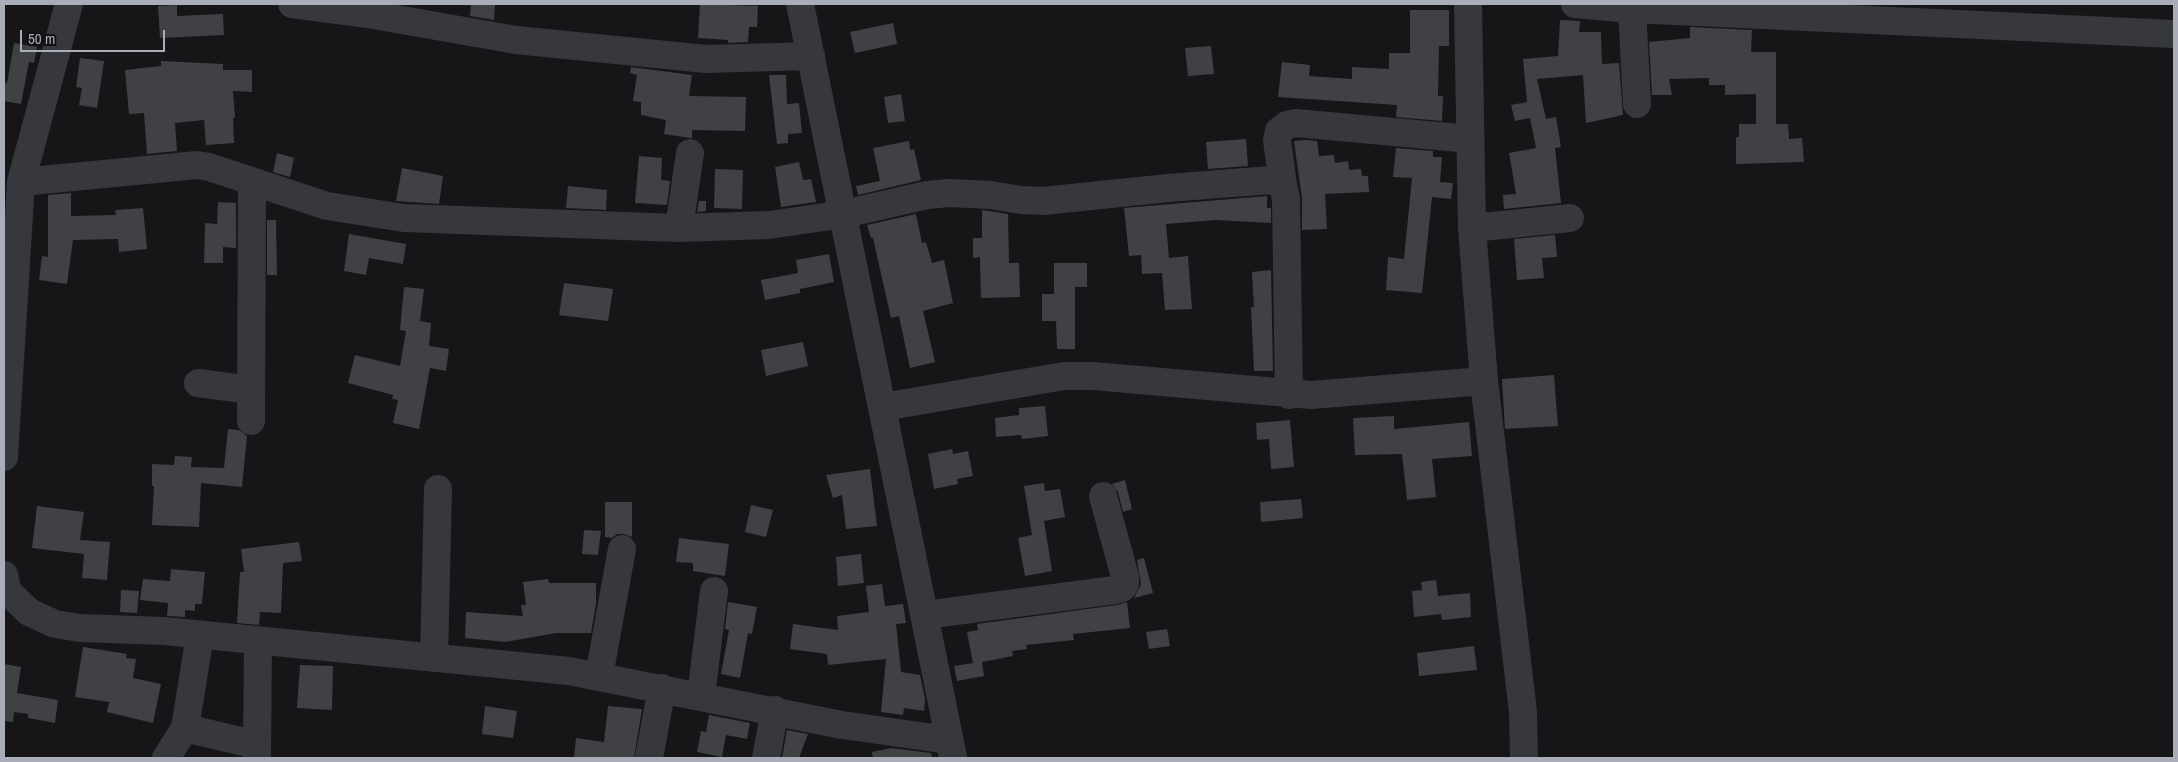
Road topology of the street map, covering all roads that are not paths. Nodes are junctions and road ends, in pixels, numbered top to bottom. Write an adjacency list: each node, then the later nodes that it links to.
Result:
1 (70, 4): 13 (street)
2 (292, 4): 6 (street)
3 (800, 4): 9 (street)
4 (1468, 4): 11 (street)
5 (1575, 4): 7 (street)
6 (368, 9): 9 (street)
7 (1632, 9): 8 (street); 10 (street)
8 (2174, 34)
9 (811, 56): 16 (street)
10 (1637, 104)
11 (1470, 139): 15 (street); 19 (street)
12 (690, 153): 18 (street)
13 (21, 182): 14 (street); 26 (street)
14 (252, 182): 18 (street); 22 (street)
15 (1283, 184): 16 (street); 23 (street)
16 (844, 214): 18 (street); 24 (street)
17 (1570, 218): 19 (street)
18 (679, 228)
19 (1472, 228): 20 (street)
20 (1484, 381): 23 (street); 47 (street)
21 (198, 383): 22 (street)
22 (251, 390): 25 (street)
23 (1289, 395): 24 (street)
24 (883, 407): 32 (street)
25 (251, 421)
26 (4, 457)
27 (438, 489): 35 (street)
28 (1103, 496): 32 (street)
29 (622, 549): 36 (street)
30 (5, 587): 33 (street)
31 (714, 591): 38 (street)
32 (925, 615): 42 (street)
33 (200, 635): 34 (street); 40 (street)
34 (258, 641): 35 (street); 43 (street)
35 (434, 658): 36 (street)
36 (599, 676): 37 (street)
37 (662, 688): 38 (street); 45 (street)
38 (702, 696): 39 (street)
39 (775, 710): 42 (street); 46 (street)
40 (185, 728): 41 (street); 44 (street)
41 (219, 747): 43 (street)
42 (952, 749)
43 (257, 752)
44 (166, 758)
45 (649, 758)
46 (766, 758)
47 (1524, 758)

